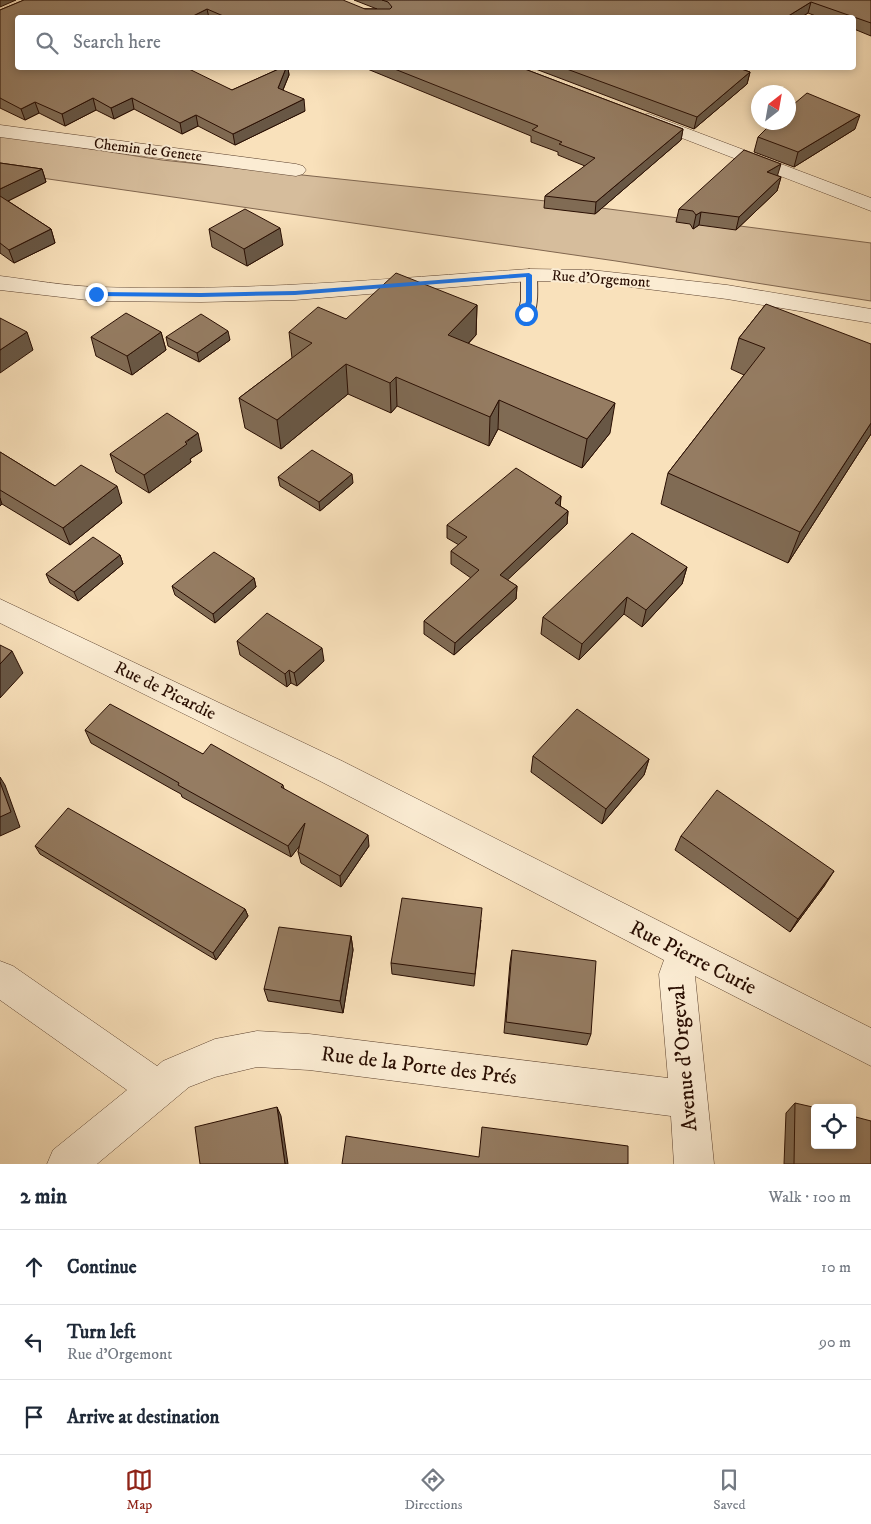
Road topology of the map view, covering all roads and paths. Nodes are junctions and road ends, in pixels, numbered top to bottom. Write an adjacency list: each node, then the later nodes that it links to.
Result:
1 (633, 113): 4 (street)
2 (0, 131): 3 (street, Chemin de Genete)
3 (296, 170)
4 (871, 205)
5 (529, 275): 6 (street, Rue d'Orgemont); 7 (lane); 8 (street, Rue d'Orgemont)
6 (0, 283)
7 (526, 314)
8 (871, 316)
9 (0, 610): 10 (street, Rue de Picardie)
10 (515, 866): 11 (street, Rue Pierre Curie)
11 (683, 953): 13 (street, Rue Pierre Curie); 15 (street, Avenue d'Orgeval)
12 (0, 979): 14 (street)
13 (871, 1048)
14 (158, 1088): 15 (street, Rue de la Porte des Prés); 16 (street, Rue de la Porte des Prés)
15 (688, 1099): 17 (street, Avenue d'Orgeval)
16 (67, 1164)
17 (694, 1164)

